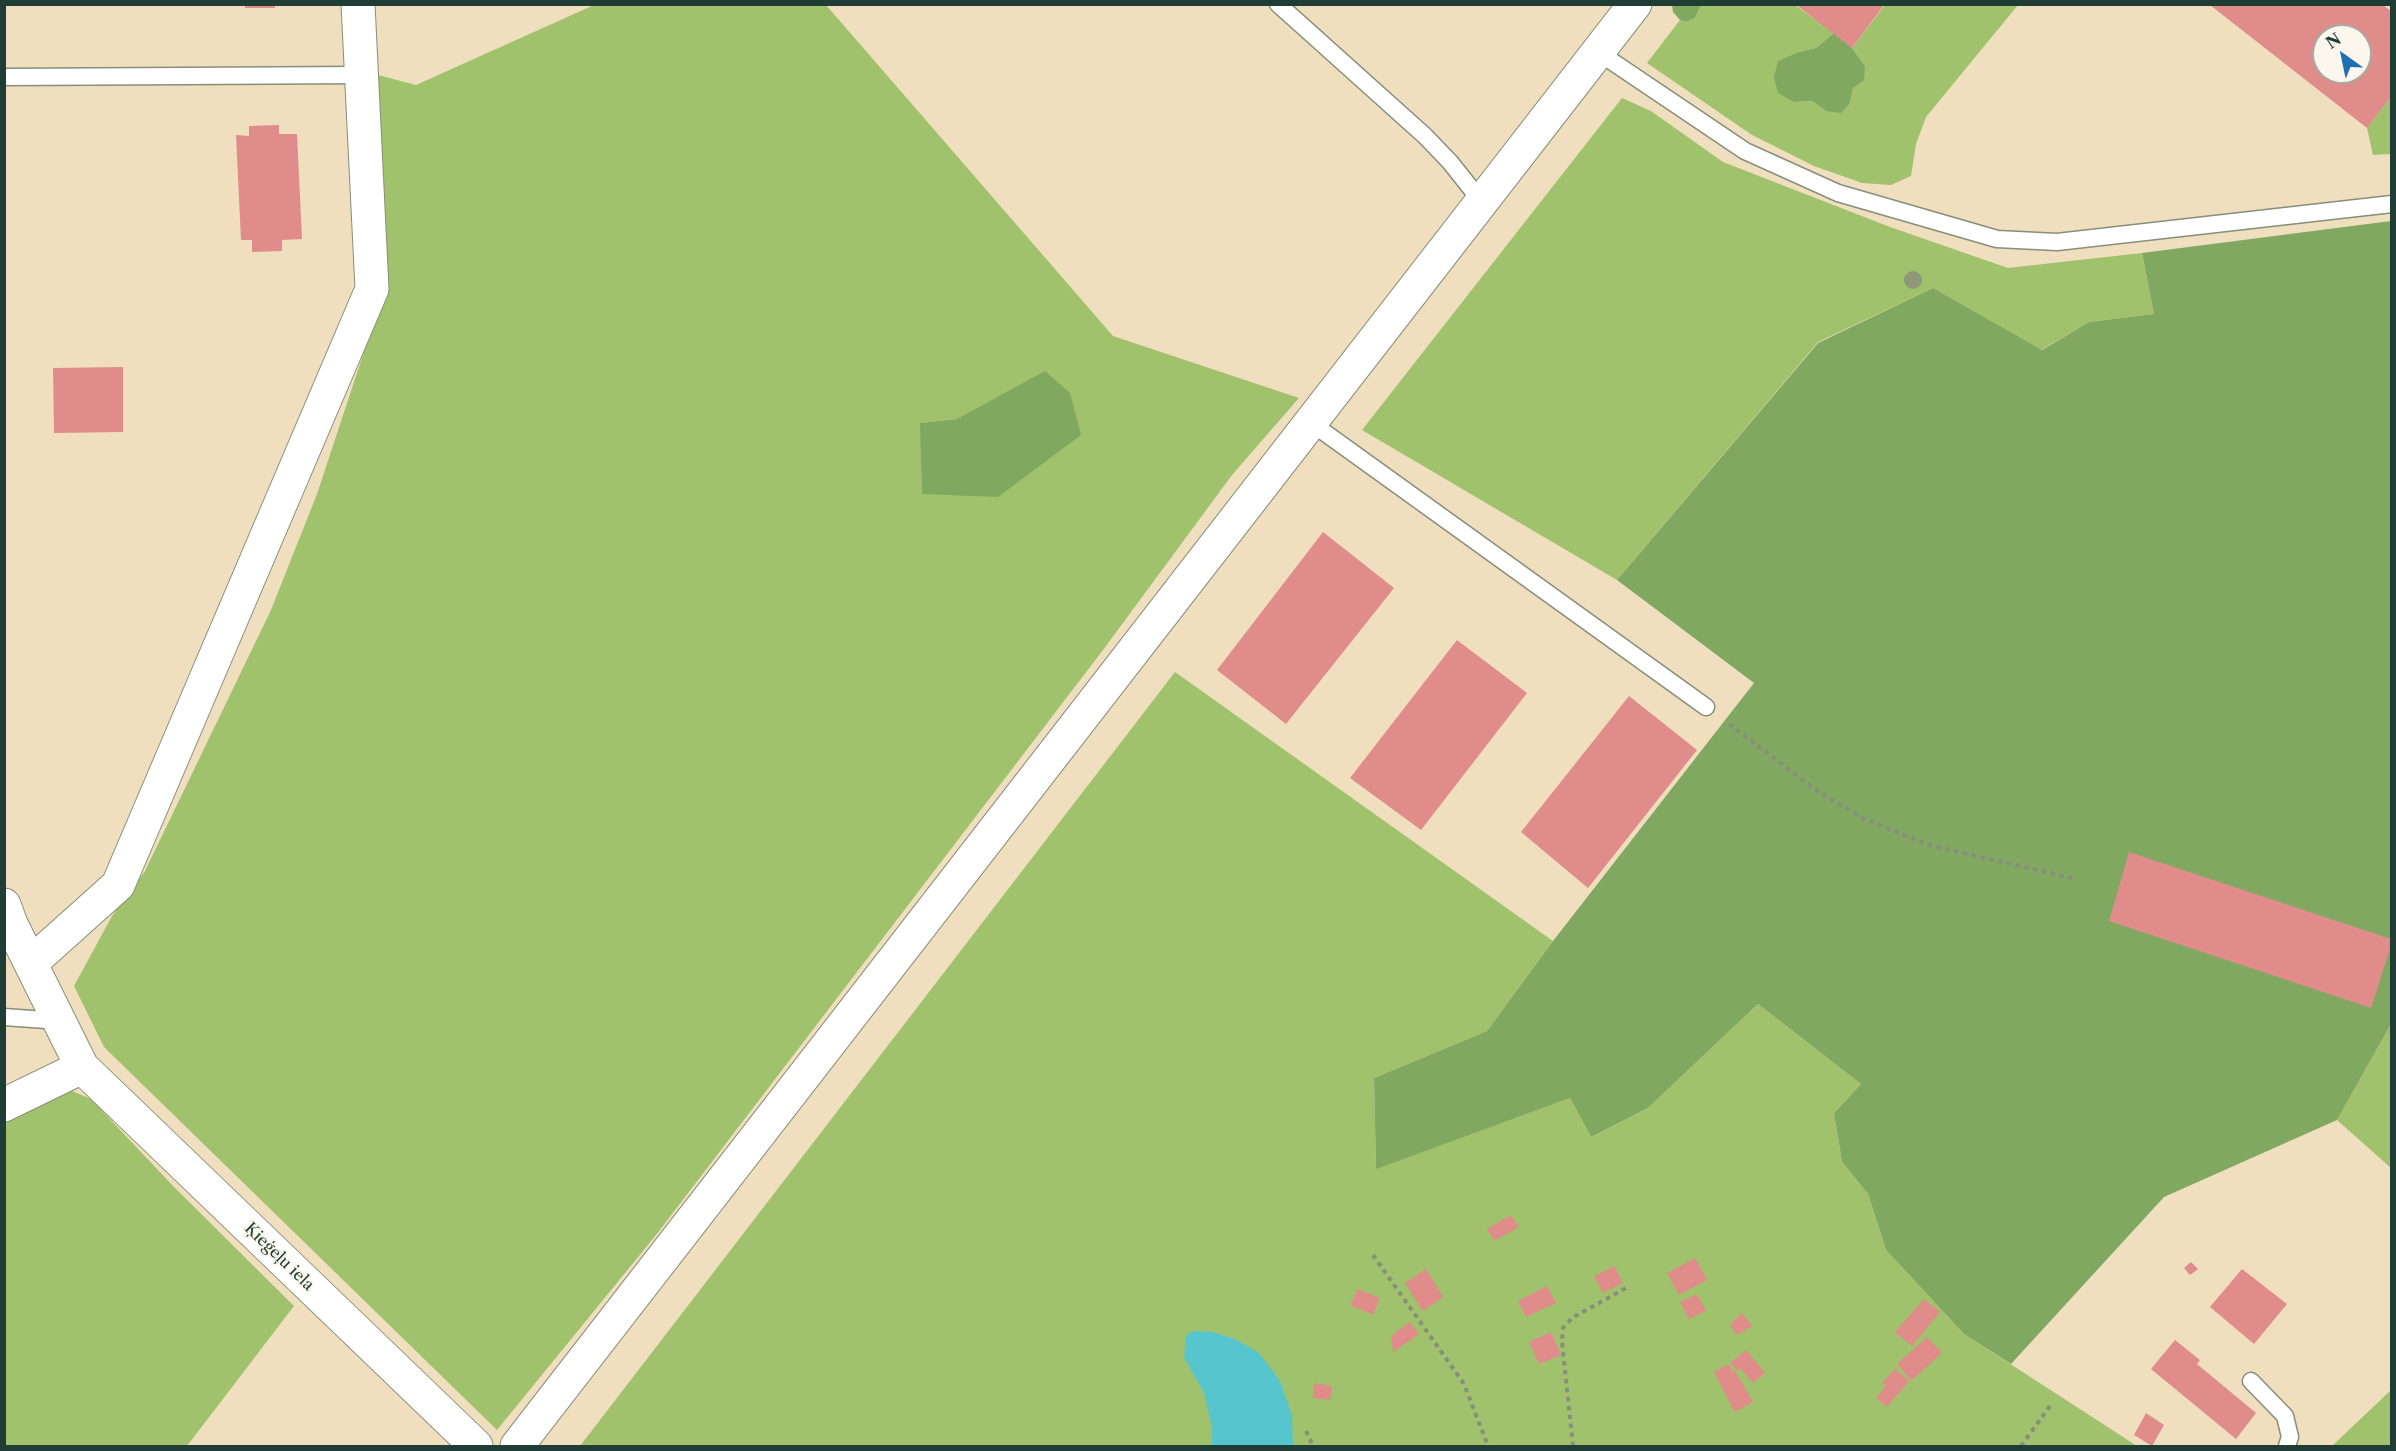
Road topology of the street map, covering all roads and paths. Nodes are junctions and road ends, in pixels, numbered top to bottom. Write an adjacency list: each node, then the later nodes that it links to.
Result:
1 (358, 4): 5 (street)
2 (1278, 4): 7 (lane)
3 (1635, 4): 4 (street)
4 (1598, 52): 7 (street); 8 (lane)
5 (362, 75): 6 (lane); 13 (street)
6 (4, 77)
7 (1481, 201): 9 (street)
8 (2391, 204)
9 (1310, 422): 10 (lane); 24 (street)
10 (1706, 707): 11 (path)
11 (2076, 879)
12 (4, 905): 13 (street, Ķieģeļu iela)
13 (31, 963): 15 (street, Ķieģeļu iela)
14 (4, 1017): 15 (lane)
15 (60, 1022): 16 (street, Ķieģeļu iela)
16 (82, 1067): 17 (street); 23 (street, Ķieģeļu iela)
17 (4, 1105)
18 (1372, 1255): 26 (path)
19 (1626, 1288): 27 (path)
20 (2251, 1381): 29 (lane)
21 (2050, 1407): 28 (path)
22 (1306, 1431): 25 (path)
23 (476, 1446)
24 (517, 1446)
25 (1313, 1446)
26 (1488, 1446)
27 (1573, 1446)
28 (2022, 1446)
29 (2287, 1446)

